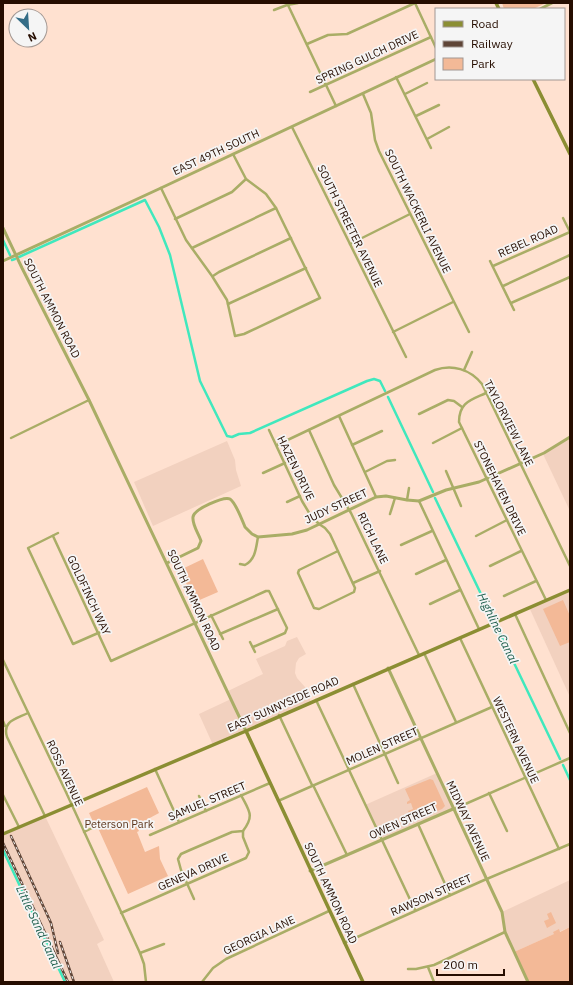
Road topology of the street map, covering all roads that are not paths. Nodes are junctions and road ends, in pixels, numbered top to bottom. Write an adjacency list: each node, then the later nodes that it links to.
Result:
1 (298, 3): 3 (street)
2 (552, 3): 4 (street)
3 (287, 4): 5 (street); 7 (street)
4 (542, 8)
5 (274, 10)
6 (431, 37): 7 (street); 8 (street); 13 (street, SPRING GULCH DRIVE)
7 (307, 44): 13 (street)
8 (435, 46)
9 (435, 59): 10 (street, EAST 49TH SOUTH)
10 (396, 77): 15 (street, EAST 49TH SOUTH); 16 (street)
11 (533, 80): 25 (main road)
12 (427, 83): 16 (street)
13 (326, 85): 14 (street, SPRING GULCH DRIVE); 18 (street)
14 (310, 92)
15 (363, 94): 18 (street, EAST 49TH SOUTH); 29 (street, SOUTH WACKERLI AVENUE)
16 (405, 94): 19 (street)
17 (439, 105): 19 (street)
18 (336, 106): 20 (street, EAST 49TH SOUTH)
19 (416, 116): 22 (street)
20 (292, 126): 24 (street, EAST 49TH SOUTH); 35 (street, SOUTH STREETER AVENUE)
21 (449, 128): 22 (street)
22 (427, 139): 23 (street)
23 (431, 148)
24 (233, 154): 26 (street); 27 (street, EAST 49TH SOUTH)
25 (570, 154)
26 (246, 179): 28 (street); 31 (street)
27 (161, 188): 31 (street); 37 (street, EAST 49TH SOUTH)
28 (276, 208): 34 (street); 36 (street)
29 (410, 214): 35 (street); 46 (street, SOUTH WACKERLI AVENUE)
30 (563, 218): 33 (street)
31 (175, 219): 36 (street)
32 (3, 228): 37 (street, SOUTH AMMON ROAD)
33 (570, 232): 41 (street, REBEL ROAD)
34 (291, 238): 42 (street); 43 (street)
35 (350, 244): 50 (street, SOUTH STREETER AVENUE)
36 (192, 248): 43 (street)
37 (16, 255): 39 (street, EAST 49TH SOUTH); 56 (street, SOUTH AMMON ROAD)
38 (570, 255): 45 (street)
39 (3, 261)
40 (490, 261): 41 (street)
41 (493, 266): 45 (street)
42 (306, 268): 48 (street); 48 (street)
43 (212, 276): 48 (street)
44 (570, 277): 47 (street)
45 (503, 286): 47 (street)
46 (454, 302): 50 (street); 51 (street, SOUTH WACKERLI AVENUE)
47 (511, 303): 49 (street)
48 (228, 304)
49 (514, 310)
50 (393, 332): 53 (street, SOUTH STREETER AVENUE)
51 (469, 332)
52 (472, 352): 54 (street)
53 (406, 357)
54 (464, 370): 55 (street, TAYLORVIEW LANE); 59 (street, TAYLORVIEW LANE)
55 (486, 393): 57 (street); 71 (street, TAYLORVIEW LANE)
56 (89, 400): 65 (street); 98 (street, SOUTH AMMON ROAD)
57 (462, 407): 58 (street); 60 (street, STONEHAVEN DRIVE)
58 (419, 414)
59 (339, 416): 62 (street, TAYLORVIEW LANE); 68 (street)
60 (462, 428): 66 (street); 75 (street, STONEHAVEN DRIVE)
61 (269, 430): 67 (street, HAZEN DRIVE)
62 (309, 430): 67 (street, TAYLORVIEW LANE); 85 (street, RICH LANE)
63 (382, 431): 68 (street)
64 (570, 437): 71 (street, JUDY STREET)
65 (11, 438)
66 (433, 442)
67 (277, 445): 70 (street, HAZEN DRIVE)
68 (352, 445): 73 (street)
69 (395, 460): 73 (street)
70 (285, 463): 74 (street); 78 (street, HAZEN DRIVE)
71 (521, 464): 75 (street, JUDY STREET); 101 (street, TAYLORVIEW LANE)
72 (446, 471): 77 (street)
73 (365, 472): 79 (street)
74 (263, 473)
75 (486, 479): 77 (street, JUDY STREET); 87 (street, STONEHAVEN DRIVE)
76 (408, 488): 81 (street)
77 (453, 488): 82 (street, JUDY STREET); 84 (street)
78 (300, 496): 83 (street); 88 (street, HAZEN DRIVE)
79 (376, 497): 80 (street, JUDY STREET); 85 (street, JUDY STREET)
80 (395, 498): 81 (street, JUDY STREET); 86 (street)
81 (407, 500): 82 (street, JUDY STREET)
82 (419, 501): 89 (street)
83 (287, 502)
84 (461, 506)
85 (350, 509): 88 (street, JUDY STREET); 102 (street, RICH LANE)
86 (390, 514)
87 (507, 520): 92 (street); 96 (street, STONEHAVEN DRIVE)
88 (319, 524): 93 (street, JUDY STREET); 95 (street, HAZEN DRIVE)
89 (432, 531): 94 (street); 97 (street)
90 (58, 533): 91 (street)
91 (53, 536): 117 (street, GOLDFINCH WAY); 117 (street)
92 (476, 536)
93 (258, 537): 98 (street); 99 (street)
94 (401, 545)
95 (338, 551): 105 (street, HAZEN DRIVE); 105 (street)
96 (521, 551): 100 (street); 104 (street, STONEHAVEN DRIVE)
97 (446, 560): 103 (street); 106 (street)
98 (167, 564): 114 (street, SOUTH AMMON ROAD)
99 (240, 564)
100 (490, 566)
101 (570, 566)
102 (380, 571): 105 (street); 125 (street, RICH LANE)
103 (416, 574)
104 (536, 581): 108 (street); 109 (street, STONEHAVEN DRIVE)
105 (353, 583)
106 (460, 590): 110 (street); 115 (street)
107 (570, 590): 109 (main road, EAST SUNNYSIDE ROAD)
108 (504, 596)
109 (546, 600): 112 (main road, EAST SUNNYSIDE ROAD)
110 (430, 604)
111 (278, 609): 113 (street); 118 (street); 122 (street)
112 (515, 613): 115 (main road, EAST SUNNYSIDE ROAD); 137 (street)
113 (211, 615): 114 (street); 118 (street)
114 (194, 622): 117 (street, GOLDFINCH WAY); 136 (street, SOUTH AMMON ROAD)
115 (479, 628): 119 (main road, EAST SUNNYSIDE ROAD)
116 (104, 630): 117 (street)
117 (98, 633)
118 (220, 634): 120 (street)
119 (460, 637): 124 (main road, EAST SUNNYSIDE ROAD); 130 (street, WESTERN AVENUE)
120 (223, 639)
121 (250, 642): 122 (street)
122 (252, 648): 123 (street)
123 (255, 652)
124 (424, 653): 125 (main road, EAST SUNNYSIDE ROAD); 134 (street)
125 (419, 655): 127 (main road, EAST SUNNYSIDE ROAD)
126 (3, 660): 131 (street, ROSS AVENUE)
127 (388, 668): 128 (main road, EAST SUNNYSIDE ROAD); 138 (street, MIDWAY AVENUE)
128 (353, 684): 129 (main road, EAST SUNNYSIDE ROAD); 139 (street)
129 (316, 699): 132 (main road, EAST SUNNYSIDE ROAD); 142 (street)
130 (492, 707): 134 (street, MOLEN STREET); 143 (street, WESTERN AVENUE)
131 (28, 713): 135 (street); 152 (street, ROSS AVENUE)
132 (280, 715): 136 (main road, EAST SUNNYSIDE ROAD); 146 (street)
133 (3, 721): 135 (street)
134 (456, 722): 138 (street, MOLEN STREET)
135 (6, 726): 155 (street)
136 (246, 730): 141 (main road, EAST SUNNYSIDE ROAD); 144 (main road, SOUTH AMMON ROAD)
137 (570, 733)
138 (420, 738): 139 (street, MOLEN STREET); 153 (street, MIDWAY AVENUE)
139 (384, 754): 142 (street, MOLEN STREET); 145 (street)
140 (570, 758): 143 (street, OWEN STREET)
141 (155, 769): 152 (main road, EAST SUNNYSIDE ROAD); 156 (street)
142 (349, 769): 146 (street, MOLEN STREET); 165 (street)
143 (526, 778): 147 (street, OWEN STREET); 167 (street, WESTERN AVENUE)
144 (270, 783): 149 (street, SAMUEL STREET); 151 (main road, SOUTH AMMON ROAD)
145 (398, 783)
146 (312, 785): 151 (street, MOLEN STREET); 168 (street)
147 (489, 794): 153 (street, OWEN STREET); 161 (street)
148 (3, 795): 159 (street)
149 (241, 795): 154 (street, SAMUEL STREET); 160 (street)
150 (200, 796): 154 (street)
151 (278, 801): 169 (main road, SOUTH AMMON ROAD)
152 (71, 805): 155 (main road, EAST SUNNYSIDE ROAD); 162 (street, ROSS AVENUE)
153 (453, 809): 158 (street, OWEN STREET); 170 (street, MIDWAY AVENUE)
154 (206, 811): 156 (street, SAMUEL STREET)
155 (45, 816): 159 (main road, EAST SUNNYSIDE ROAD)
156 (179, 822): 164 (street, SAMUEL STREET)
157 (100, 824): 162 (street)
158 (418, 824): 165 (street, OWEN STREET); 172 (street)
159 (19, 827): 163 (main road, EAST SUNNYSIDE ROAD)
160 (243, 831): 171 (street, GENEVA DRIVE); 171 (street)
161 (507, 831)
162 (84, 832): 176 (street, ROSS AVENUE)
163 (3, 834)
164 (150, 835)
165 (382, 840): 168 (street, OWEN STREET); 174 (street)
166 (570, 844): 167 (street, RAWSON STREET)
167 (559, 849): 170 (street, RAWSON STREET)
168 (346, 856): 169 (street, OWEN STREET)
169 (310, 871): 175 (main road, SOUTH AMMON ROAD)
170 (486, 879): 172 (street, RAWSON STREET); 177 (street, MIDWAY AVENUE)
171 (187, 883): 173 (street); 176 (street, GENEVA DRIVE)
172 (450, 895): 174 (street, RAWSON STREET)
173 (194, 899)
174 (415, 910): 178 (street, RAWSON STREET)
175 (329, 911): 178 (main road, SOUTH AMMON ROAD); 184 (street, GEORGIA LANE)
176 (121, 913): 180 (street, ROSS AVENUE)
177 (505, 932): 181 (street); 187 (street, MIDWAY AVENUE)
178 (344, 943): 185 (main road, SOUTH AMMON ROAD)
179 (164, 944): 180 (street)
180 (140, 953): 183 (street, ROSS AVENUE)
181 (428, 967): 182 (street); 186 (street)
182 (408, 969)
183 (146, 982)
184 (202, 982)
185 (362, 982)
186 (434, 982)
187 (528, 982)

